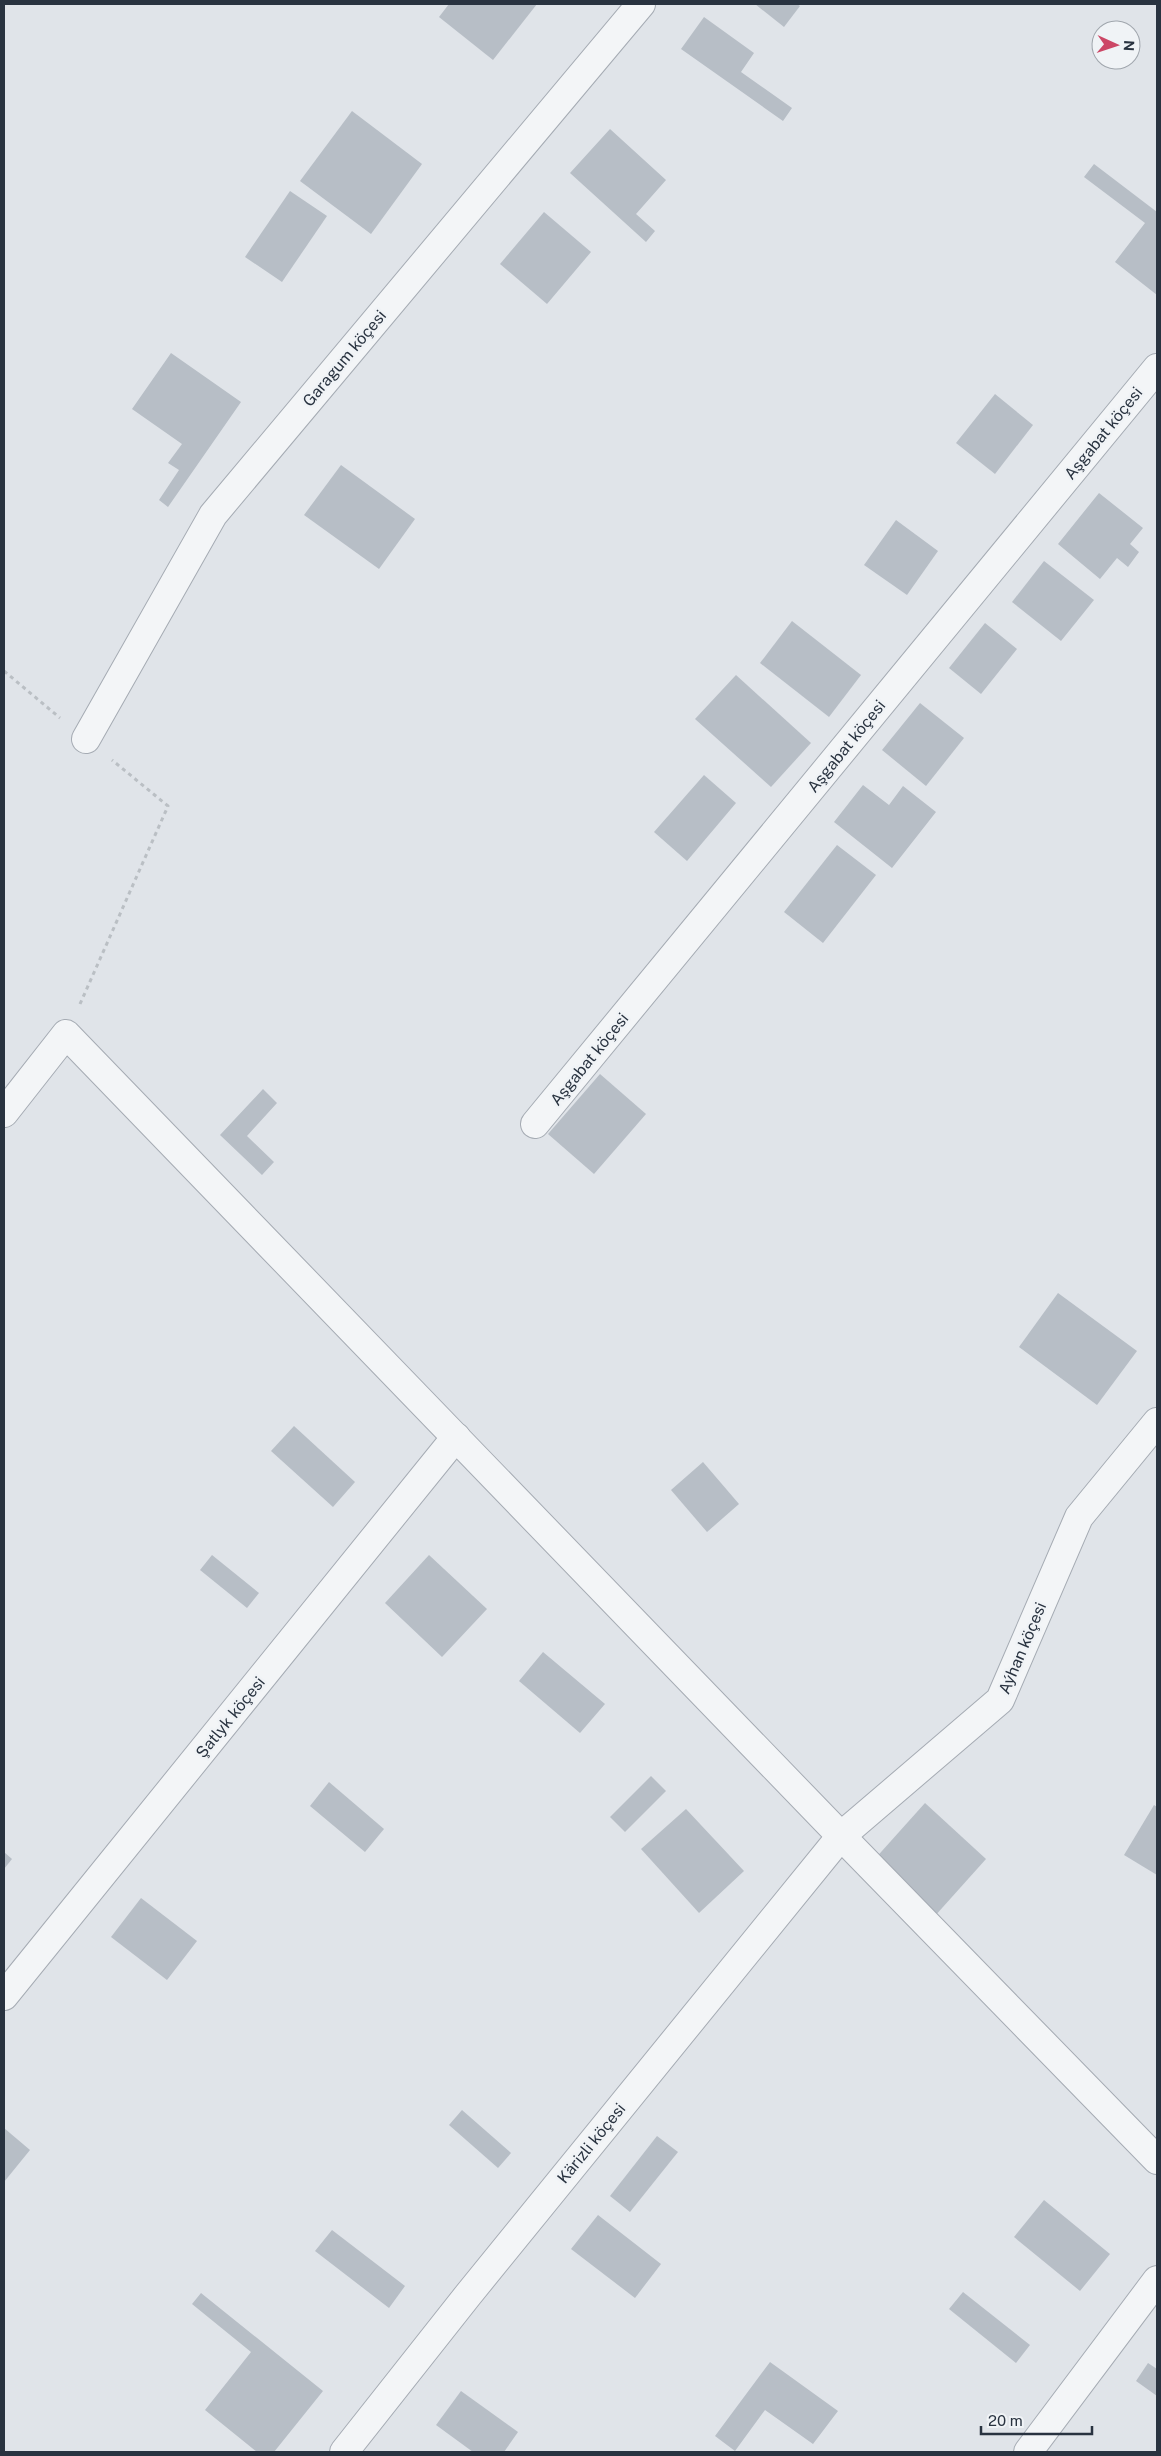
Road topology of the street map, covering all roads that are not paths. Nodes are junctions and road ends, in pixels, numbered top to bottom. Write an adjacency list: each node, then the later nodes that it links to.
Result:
1 (641, 4): 3 (street, Garagum köçesi)
2 (1157, 368): 5 (street, Aşgabat köçesi)
3 (86, 739)
4 (4, 1114): 7 (street)
5 (535, 1124)
6 (1157, 1422): 8 (street, Aýhan köçesi)
7 (456, 1437): 8 (street); 9 (street, Şatlyk köçesi)
8 (841, 1836): 10 (street); 12 (street, Kärizli köçesi)
9 (4, 1996)
10 (1157, 2160)
11 (1157, 2280): 13 (street)
12 (344, 2452)
13 (1028, 2452)

